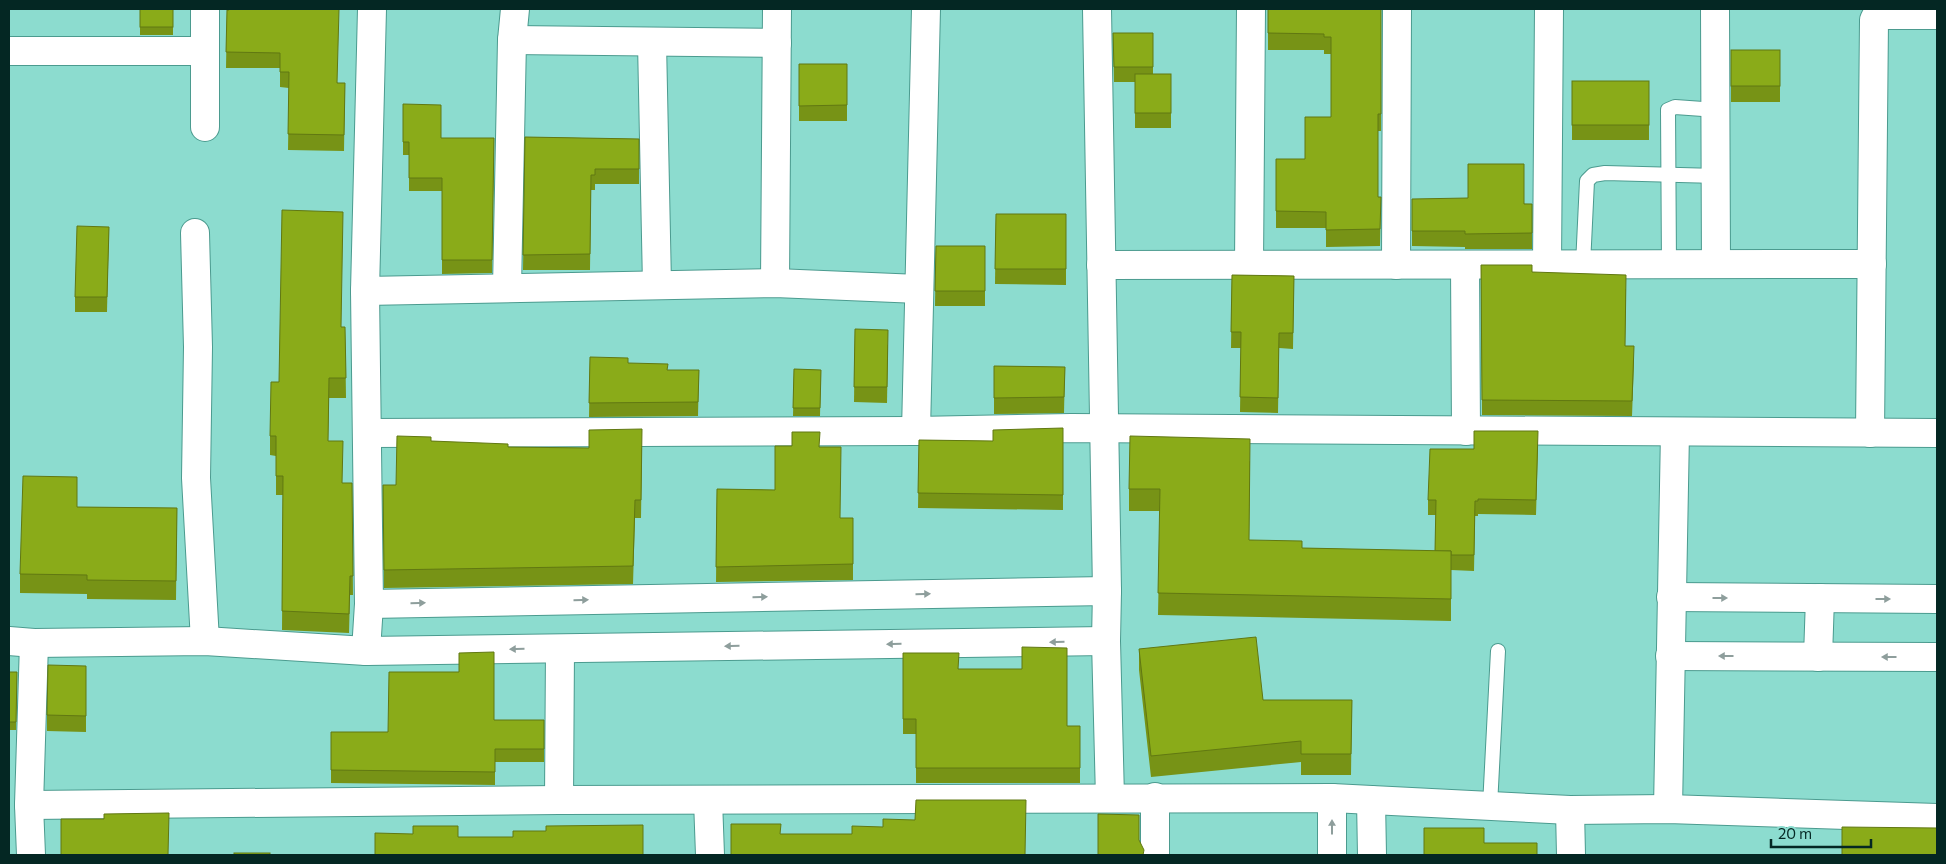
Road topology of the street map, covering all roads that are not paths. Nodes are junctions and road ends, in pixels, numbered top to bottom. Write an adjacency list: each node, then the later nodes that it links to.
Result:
1 (205, 9): 16 (street)
2 (372, 9): 35 (street)
3 (515, 9): 12 (street)
4 (777, 9): 14 (street)
5 (926, 9): 34 (street)
6 (1097, 9): 24 (street)
7 (1251, 9): 25 (street)
8 (1397, 9): 26 (street)
9 (1549, 9): 28 (street)
10 (1716, 9): 17 (street)
11 (1937, 15): 23 (street)
12 (512, 40): 13 (street); 33 (street)
13 (652, 42): 14 (street); 32 (street)
14 (777, 43): 31 (street)
15 (9, 51): 16 (street)
16 (204, 51): 18 (street)
17 (1717, 110): 19 (lane); 20 (street)
18 (205, 127)
19 (1668, 174): 20 (lane); 29 (lane); 30 (lane)
20 (1716, 176): 22 (street)
21 (195, 233): 48 (street)
22 (1716, 264): 23 (street); 30 (street)
23 (1872, 264): 41 (street)
24 (1101, 265): 25 (street); 36 (street)
25 (1249, 265): 26 (street)
26 (1396, 265): 27 (street)
27 (1465, 265): 28 (street); 38 (street)
28 (1547, 265): 29 (street)
29 (1583, 265): 30 (street)
30 (1669, 265)
31 (775, 284): 32 (street); 34 (street)
32 (657, 285): 33 (street)
33 (507, 288): 35 (street)
34 (919, 289): 37 (street)
35 (365, 291): 40 (street)
36 (1104, 429): 37 (street); 38 (street); 43 (street)
37 (916, 431): 40 (street)
38 (1466, 431): 39 (street)
39 (1675, 432): 41 (street); 44 (street)
40 (367, 433): 47 (street)
41 (1870, 433): 42 (street)
42 (1937, 433)
43 (1107, 591): 47 (street, one-way to 43); 49 (street)
44 (1671, 597): 45 (street, one-way to 45); 54 (street)
45 (1820, 598): 46 (street, one-way to 46); 55 (street)
46 (1937, 599)
47 (369, 604): 52 (street)
48 (205, 641): 50 (street); 52 (street)
49 (1106, 641): 51 (street, one-way to 51); 58 (street)
50 (21, 642): 63 (street)
51 (560, 649): 52 (street, one-way to 52); 60 (street)
52 (366, 651)
53 (1498, 651): 64 (lane)
54 (1670, 656): 55 (street, one-way to 54); 65 (street)
55 (1818, 657): 56 (street, one-way to 55)
56 (1937, 657)
57 (1155, 797): 58 (street); 59 (street); 70 (street)
58 (1110, 798): 61 (street)
59 (1332, 798): 62 (street); 71 (street, one-way to 59)
60 (559, 800): 61 (street); 63 (street)
61 (708, 800): 69 (street)
62 (1371, 800): 64 (street); 72 (street)
63 (29, 804): 68 (street)
64 (1490, 806): 66 (street)
65 (1668, 809): 66 (street); 67 (street)
66 (1570, 810): 73 (street)
67 (1937, 818)
68 (31, 855)
69 (710, 855)
70 (1155, 855)
71 (1332, 855)
72 (1372, 855)
73 (1571, 855)

